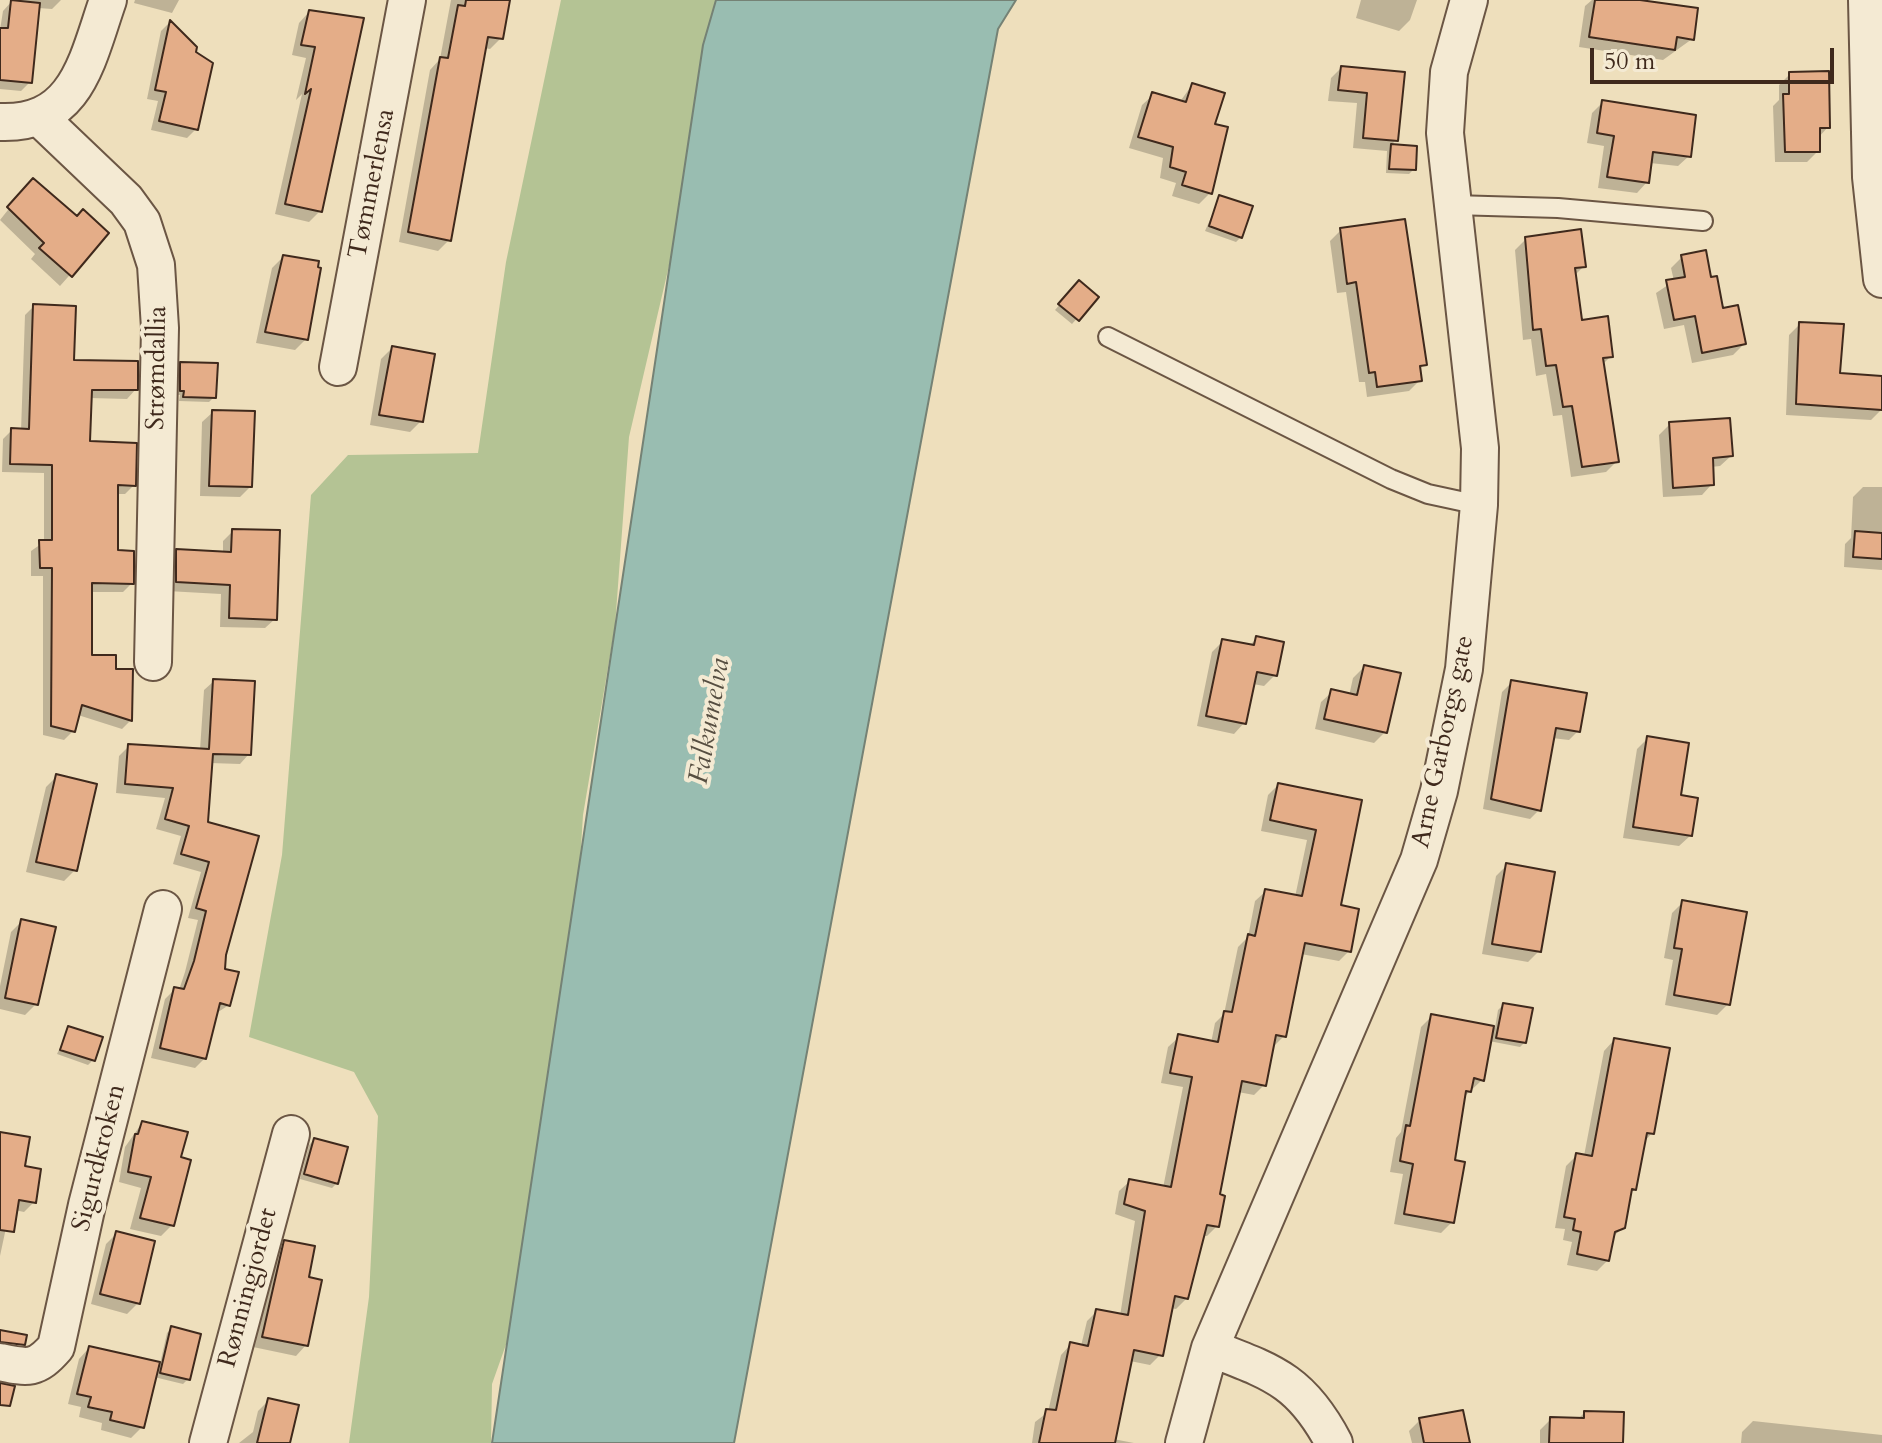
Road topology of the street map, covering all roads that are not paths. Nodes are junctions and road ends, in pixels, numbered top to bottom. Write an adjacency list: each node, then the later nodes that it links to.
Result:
1 (108, 0): 5 (street)
2 (407, 0): 10 (street, Tømmerlensa)
3 (1469, 0): 6 (street, Arne Garborgs gate)
4 (1867, 0): 8 (street)
5 (21, 121): 12 (street, Strømdallia)
6 (1453, 205): 7 (lane); 11 (street, Arne Garborgs gate)
7 (1703, 221)
8 (1882, 279)
9 (1108, 337): 11 (lane)
10 (338, 367)
11 (1479, 505): 15 (street, Arne Garborgs gate)
12 (153, 662)
13 (163, 909): 16 (street, Sigurdkroken)
14 (291, 1134): 17 (street, Rønningjordet)
15 (1210, 1348): 18 (street, Arne Garborgs gate); 19 (street)
16 (0, 1362)
17 (208, 1443)
18 (1184, 1443)
19 (1334, 1443)

